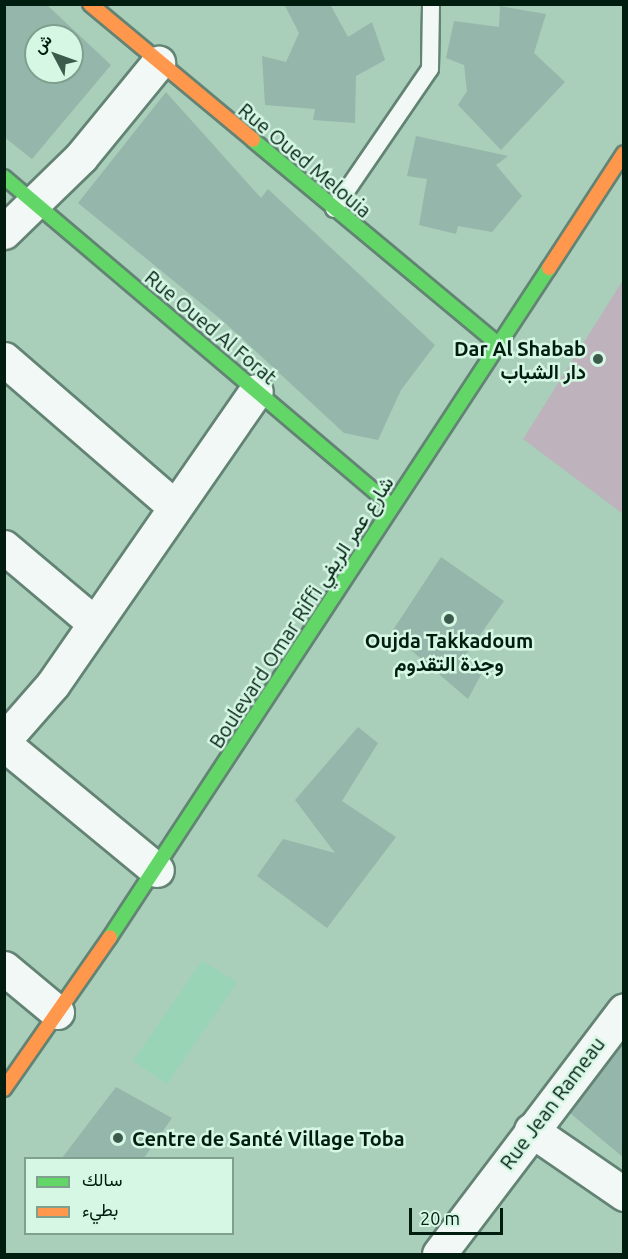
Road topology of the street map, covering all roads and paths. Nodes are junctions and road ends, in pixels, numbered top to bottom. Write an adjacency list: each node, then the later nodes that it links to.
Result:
1 (90, 4): 3 (street, Rue Oued Melouia)
2 (431, 4): 7 (lane)
3 (158, 63): 6 (street); 7 (street, Rue Oued Melouia)
4 (624, 153): 9 (street, Boulevard Omar Riffi شارع عمر الريفي)
5 (4, 177): 6 (street, Rue Oued Al Forat)
6 (33, 202): 8 (street); 11 (street, Rue Oued Al Forat)
7 (334, 209): 9 (street, Rue Oued Melouia)
8 (4, 232)
9 (497, 343): 13 (street, Boulevard Omar Riffi شارع عمر الريفي)
10 (4, 359): 12 (street)
11 (256, 391): 12 (street); 13 (street, Rue Oued Al Forat)
12 (174, 506): 15 (street)
13 (392, 506): 18 (street, Boulevard Omar Riffi شارع عمر الريفي)
14 (4, 547): 15 (street)
15 (92, 621): 16 (street)
16 (4, 740)
17 (4, 744): 18 (street)
18 (157, 870): 21 (street, Boulevard Omar Riffi شارع عمر الريفي)
19 (4, 968): 21 (street)
20 (624, 1010): 23 (street, Rue Jean Rameau)
21 (57, 1012): 22 (street, Boulevard Omar Riffi شارع عمر الريفي)
22 (4, 1089)
23 (531, 1130): 24 (street); 25 (street, Rue Jean Rameau)
24 (624, 1194)
25 (439, 1254)

